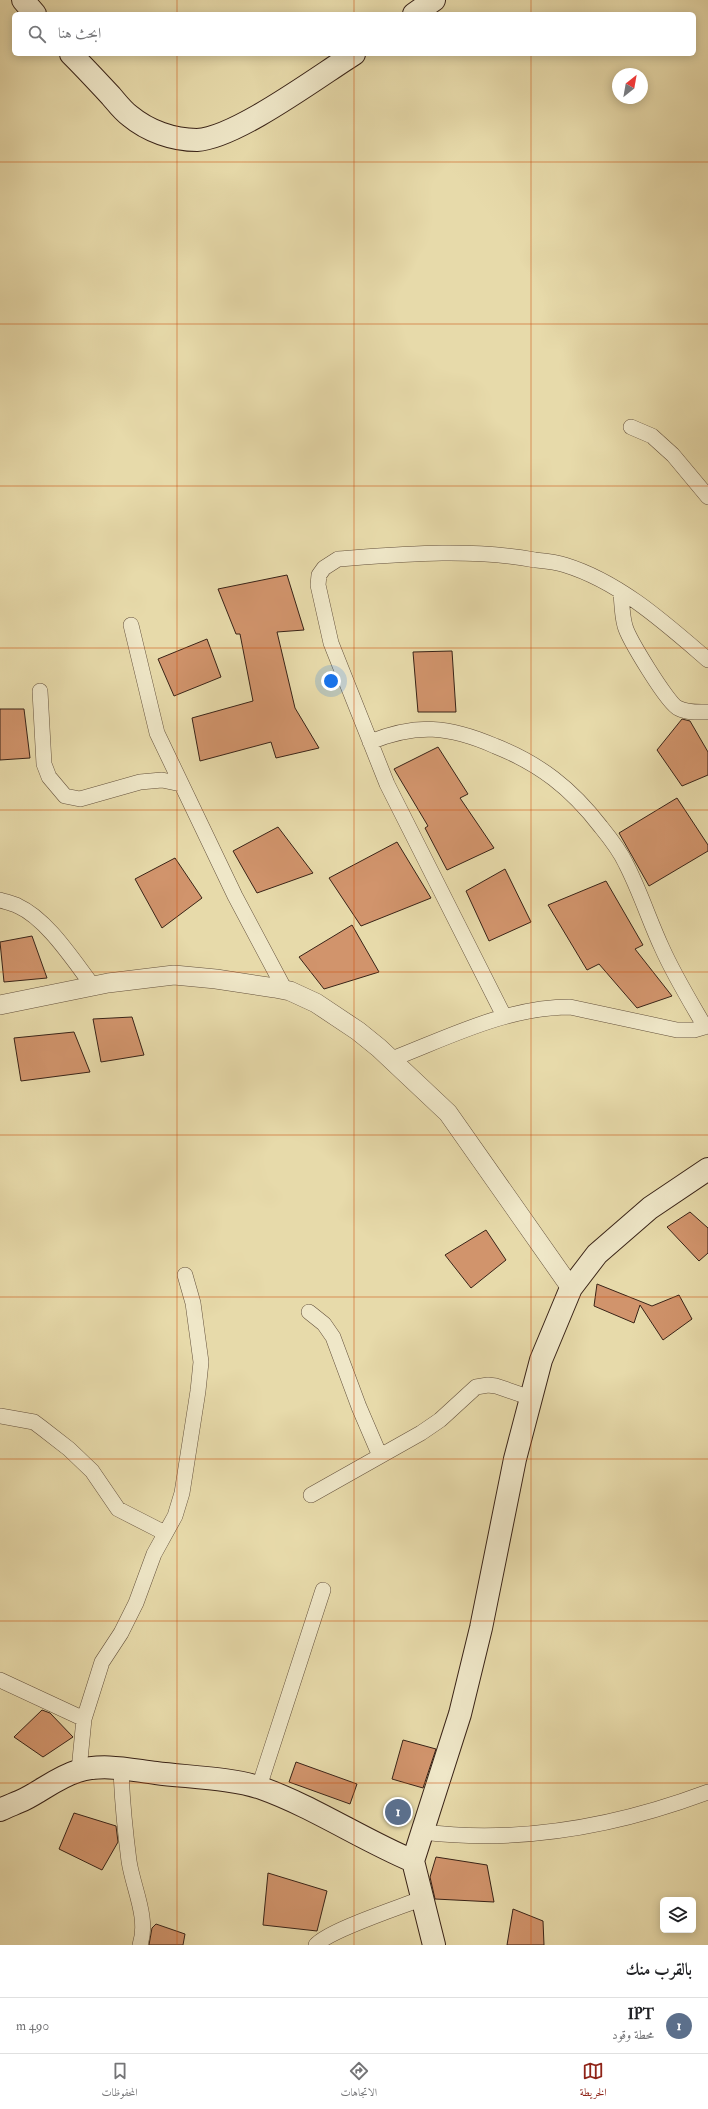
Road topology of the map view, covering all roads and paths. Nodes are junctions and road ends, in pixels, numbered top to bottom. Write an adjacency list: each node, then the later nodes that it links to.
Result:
1 (23, 0): 3 (main road)
2 (434, 0): 4 (main road)
3 (33, 12)
4 (417, 12)
5 (74, 56): 6 (main road)
6 (351, 56)
7 (631, 427): 8 (street)
8 (708, 497)
9 (621, 593): 11 (street); 13 (street); 14 (street)
10 (131, 625): 15 (street)
11 (708, 660)
12 (40, 691): 15 (street)
13 (708, 712)
14 (370, 742): 20 (street); 21 (street)
15 (181, 784): 18 (street)
16 (0, 900): 17 (street)
17 (93, 986): 18 (street); 19 (street)
18 (285, 990): 22 (street)
19 (0, 1005)
20 (504, 1016): 21 (street); 22 (street)
21 (707, 1026)
22 (392, 1059): 25 (street)
23 (708, 1169): 25 (main road)
24 (185, 1275): 31 (street)
25 (571, 1288): 27 (main road)
26 (309, 1312): 29 (street)
27 (531, 1398): 29 (street); 40 (main road)
28 (0, 1416): 31 (street)
29 (380, 1456): 30 (street)
30 (311, 1495)
31 (165, 1533): 34 (street)
32 (324, 1590): 37 (street)
33 (0, 1680): 34 (street)
34 (84, 1719): 36 (street)
35 (121, 1769): 36 (main road); 37 (main road); 43 (street)
36 (79, 1770): 39 (main road)
37 (259, 1787): 41 (main road)
38 (708, 1792): 40 (street)
39 (0, 1810)
40 (423, 1832): 41 (main road)
41 (413, 1861): 42 (main road)
42 (424, 1898): 44 (street); 45 (main road)
43 (140, 1945)
44 (316, 1945)
45 (434, 1945)

